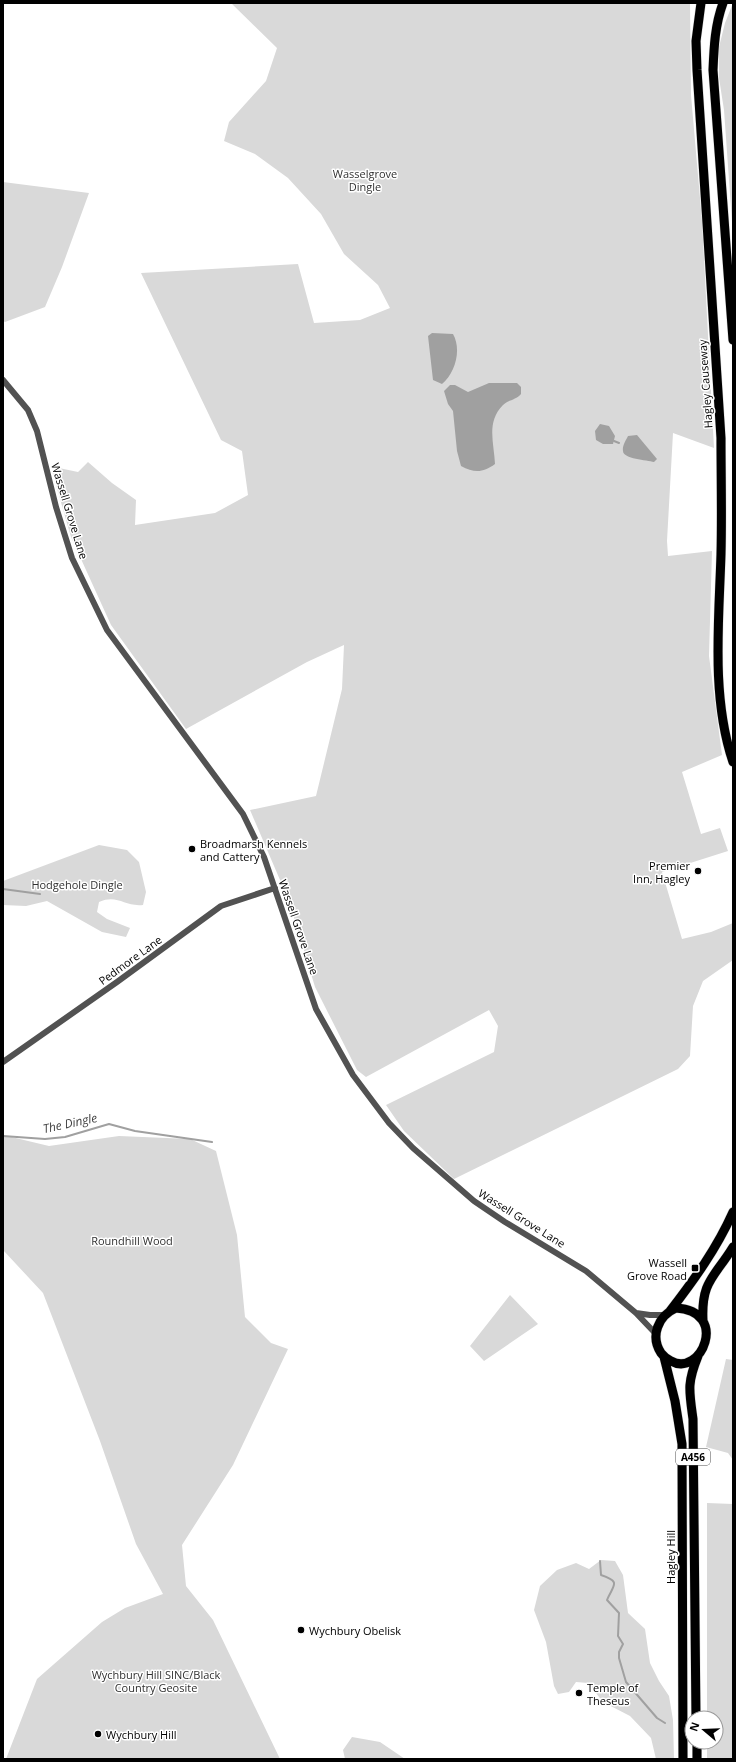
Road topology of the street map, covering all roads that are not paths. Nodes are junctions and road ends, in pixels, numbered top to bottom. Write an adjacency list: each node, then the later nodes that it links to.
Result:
1 (701, 3): 5 (highway, Hagley Causeway)
2 (723, 3): 3 (highway)
3 (733, 340)
4 (3, 380): 6 (street, Wassell Grove Lane)
5 (733, 762)
6 (275, 888): 7 (street, Pedmore Lane); 10 (street, Wassell Grove Lane)
7 (3, 1062)
8 (733, 1212): 11 (highway)
9 (733, 1247): 12 (highway)
10 (636, 1312): 11 (street); 13 (street, Wassell Grove Lane)
11 (667, 1313): 12 (highway); 13 (highway)
12 (703, 1321): 14 (highway)
13 (656, 1334): 15 (highway)
14 (698, 1356): 15 (highway); 16 (highway, A456)
15 (664, 1357): 17 (highway, Hagley Hill / A456)
16 (696, 1710)
17 (683, 1759)

